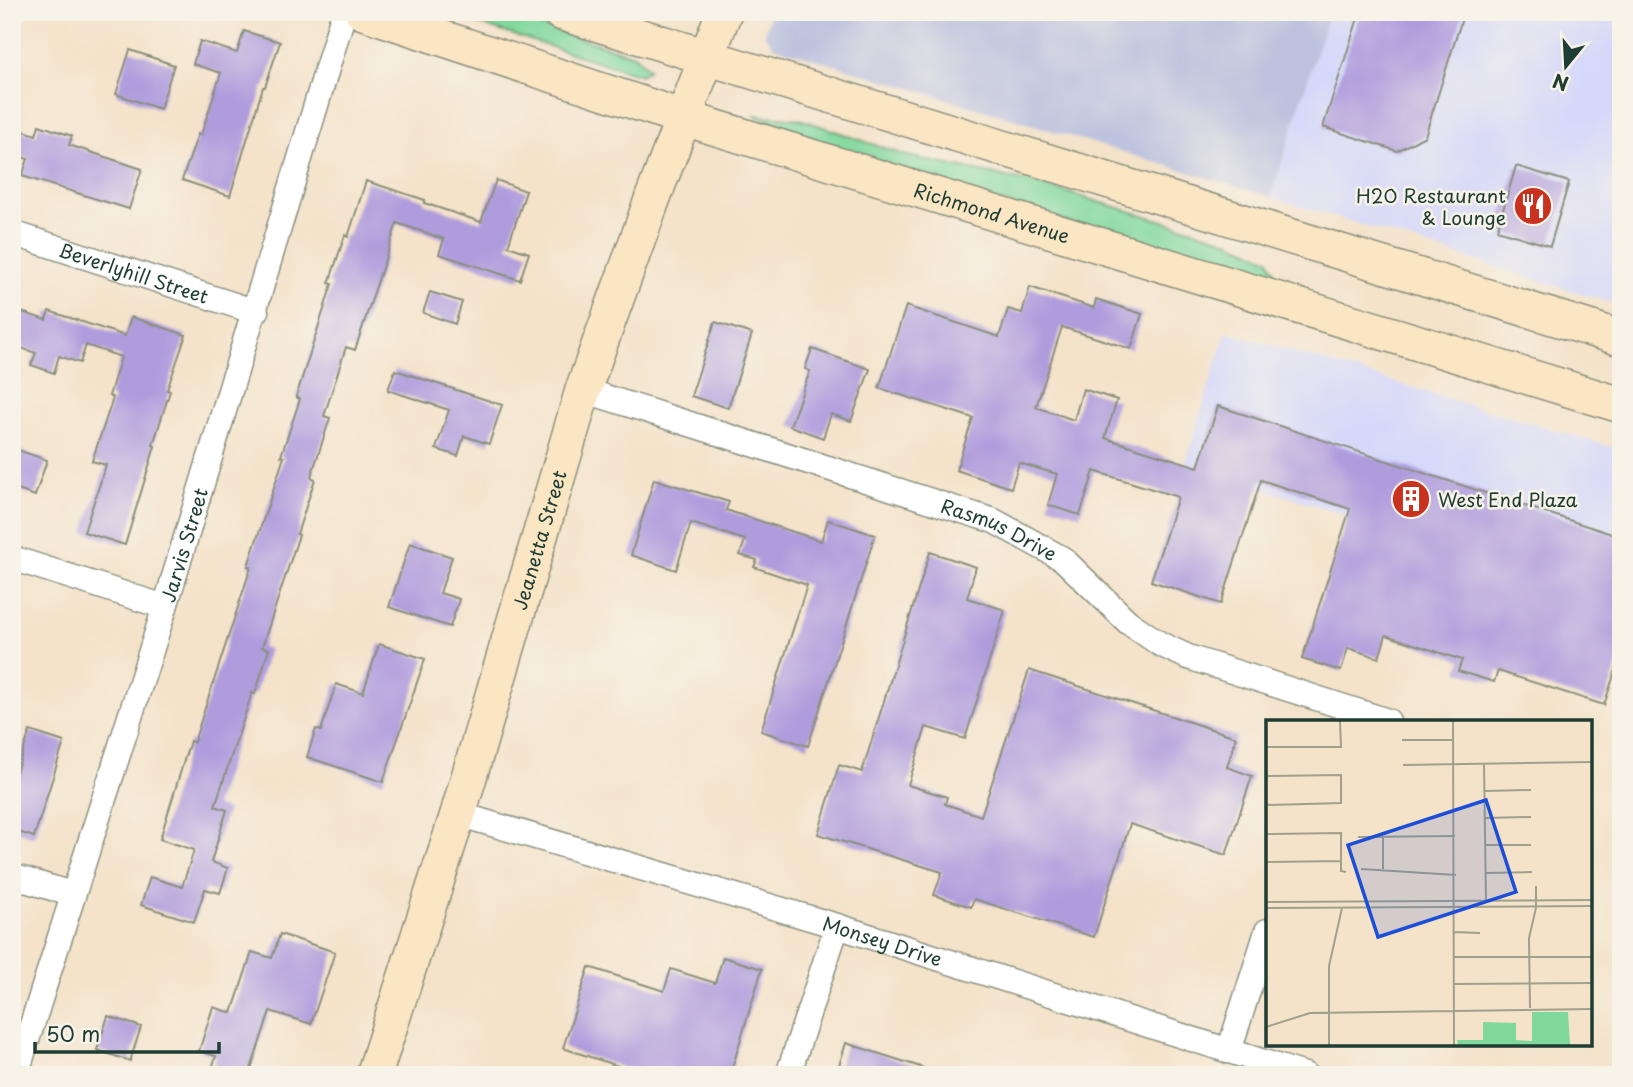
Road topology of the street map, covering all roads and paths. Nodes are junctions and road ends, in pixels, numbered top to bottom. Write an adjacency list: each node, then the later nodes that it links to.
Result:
1 (344, 12): 8 (street, Jarvis Street)
2 (363, 12): 6 (main road, Richmond Avenue)
3 (560, 12): 5 (main road)
4 (724, 12): 5 (main road, Jeanetta Street)
5 (707, 57): 6 (main road, Jeanetta Street); 9 (main road)
6 (684, 118): 10 (main road, Jeanetta Street); 11 (main road, Richmond Avenue)
7 (12, 233): 8 (street, Beverlyhill Street)
8 (256, 312): 13 (street, Jarvis Street)
9 (1621, 338)
10 (583, 390): 14 (street, Rasmus Drive); 16 (main road, Jeanetta Street)
11 (1621, 405)
12 (12, 558): 13 (street)
13 (165, 607): 18 (street, Jarvis Street)
14 (1337, 714): 15 (street, Rasmus Drive)
15 (1381, 720)
16 (458, 814): 19 (street, Monsey Drive); 23 (main road, Jeanetta Street)
17 (12, 876): 18 (street)
18 (72, 894): 22 (street, Jarvis Street)
19 (837, 926): 21 (street, Monsey Drive); 24 (street)
20 (1266, 934): 21 (street)
21 (1229, 1051): 25 (street, Monsey Drive)
22 (16, 1075)
23 (374, 1075)
24 (788, 1075)
25 (1305, 1075)

